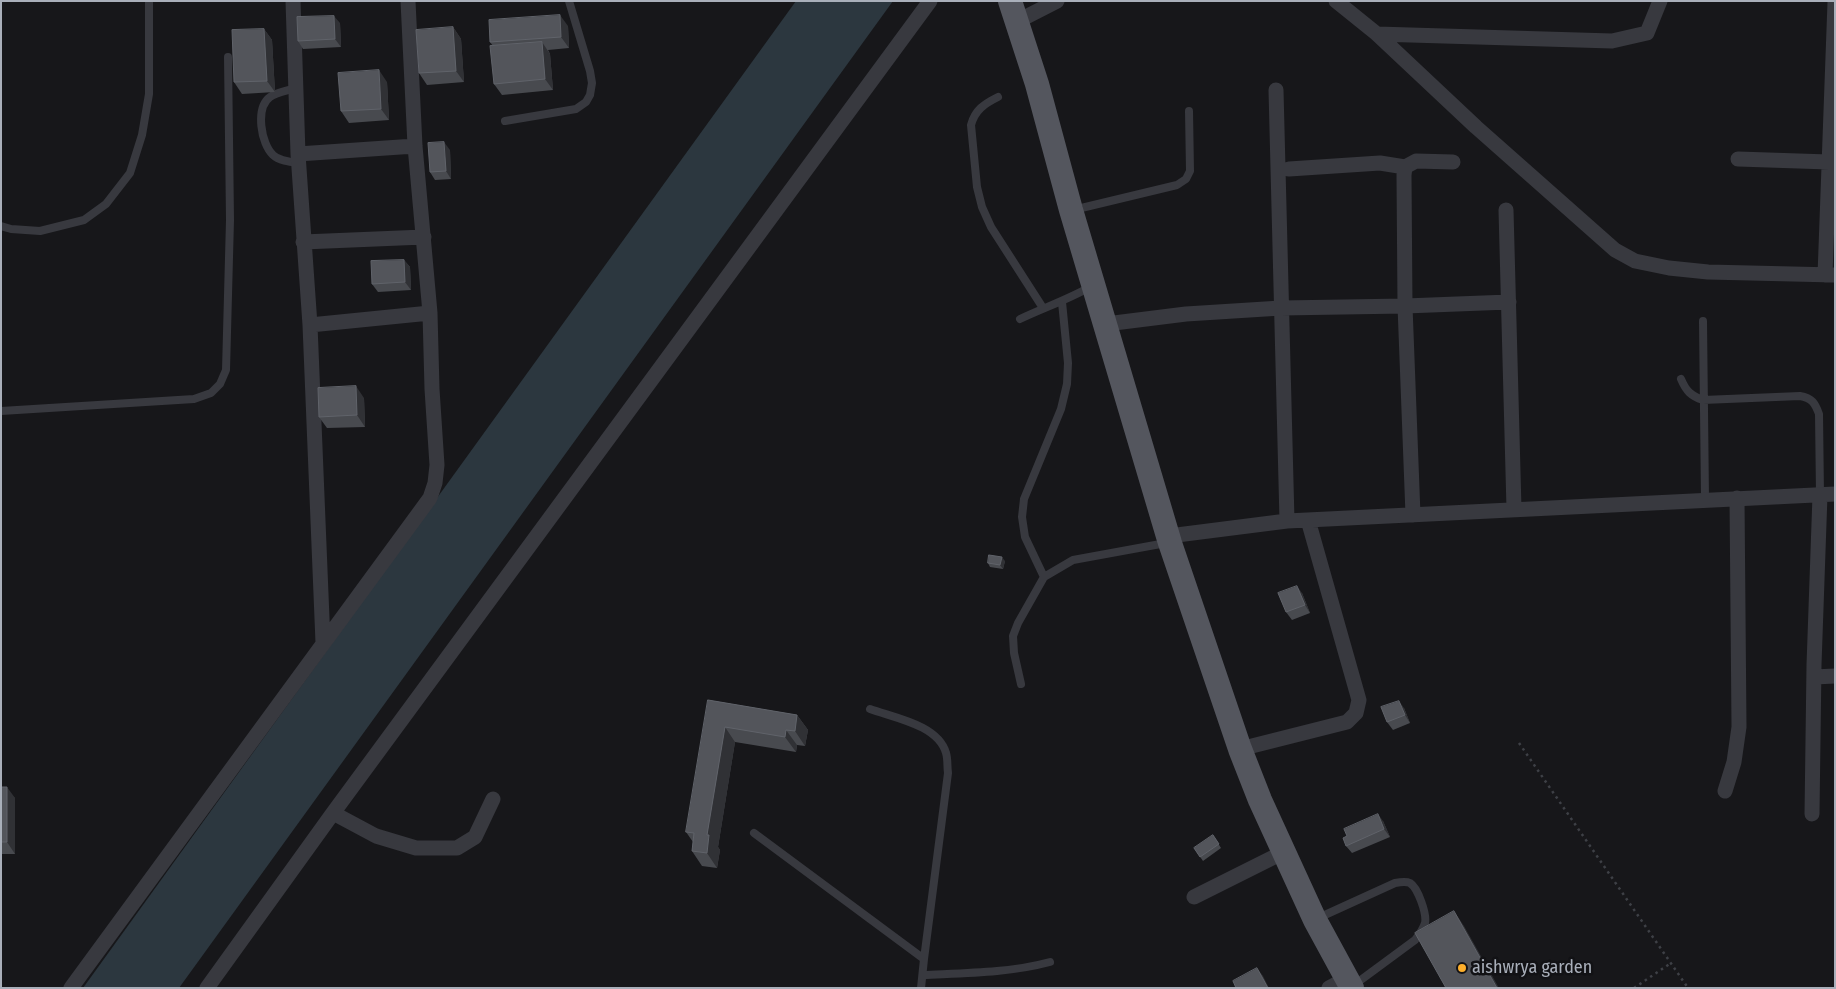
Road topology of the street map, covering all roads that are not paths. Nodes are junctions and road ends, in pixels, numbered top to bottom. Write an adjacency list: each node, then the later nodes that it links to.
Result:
1 (149, 1): 27 (lane)
2 (293, 1): 13 (street)
3 (408, 1): 18 (street)
4 (569, 1): 17 (lane)
5 (930, 1): 62 (street)
6 (1057, 1): 10 (street)
7 (1336, 1): 11 (street)
8 (1660, 1): 11 (street)
9 (1835, 2): 22 (street)
10 (1013, 11): 25 (main road)
11 (1377, 34): 30 (street)
12 (228, 58): 44 (lane)
13 (296, 88): 19 (street); 19 (lane)
14 (1276, 90): 36 (street)
15 (998, 97): 35 (lane)
16 (1189, 111): 25 (lane)
17 (505, 121)
18 (415, 146): 19 (street); 28 (street)
19 (298, 159): 29 (street)
20 (1738, 160): 22 (street)
21 (1453, 162): 23 (street)
22 (1829, 162): 30 (street)
23 (1405, 167): 24 (street); 34 (street)
24 (1289, 169)
25 (1071, 210): 31 (main road)
26 (1506, 210): 33 (street)
27 (1, 226)
28 (424, 237): 29 (street); 37 (street)
29 (303, 242): 41 (street)
30 (1830, 275)
31 (1094, 285): 32 (lane); 40 (main road)
32 (1062, 302): 35 (lane); 53 (lane)
33 (1508, 302): 34 (street); 48 (street)
34 (1405, 306): 36 (street); 49 (street)
35 (1043, 308): 38 (lane)
36 (1281, 308): 40 (street); 51 (street)
37 (430, 313): 41 (street); 54 (street)
38 (1020, 319)
39 (1703, 321): 43 (lane)
40 (1106, 324): 52 (main road)
41 (310, 325): 54 (street)
42 (1681, 379): 43 (lane)
43 (1703, 400): 45 (lane); 47 (lane)
44 (1, 411)
45 (1828, 494): 46 (street); 56 (street)
46 (1737, 498): 47 (street); 60 (street)
47 (1705, 499): 48 (street)
48 (1514, 509): 49 (street)
49 (1413, 515): 50 (street)
50 (1308, 520): 51 (street); 59 (street)
51 (1287, 521): 52 (street)
52 (1170, 539): 53 (lane); 59 (main road)
53 (1044, 577): 57 (lane)
54 (323, 644): 72 (street)
55 (1835, 676): 56 (street)
56 (1814, 678): 63 (street)
57 (1021, 684)
58 (870, 709): 68 (lane)
59 (1240, 749): 65 (main road)
60 (1725, 791)
61 (493, 799): 62 (street)
62 (333, 813): 73 (street)
63 (1812, 814)
64 (754, 833): 68 (lane)
65 (1284, 852): 66 (street); 67 (main road)
66 (1194, 897)
67 (1314, 920): 71 (main road); 71 (lane)
68 (924, 959): 70 (lane)
69 (1050, 962): 70 (lane)
70 (923, 974): 74 (lane)
71 (1345, 985)
72 (71, 988)
73 (207, 988)
74 (921, 988)

